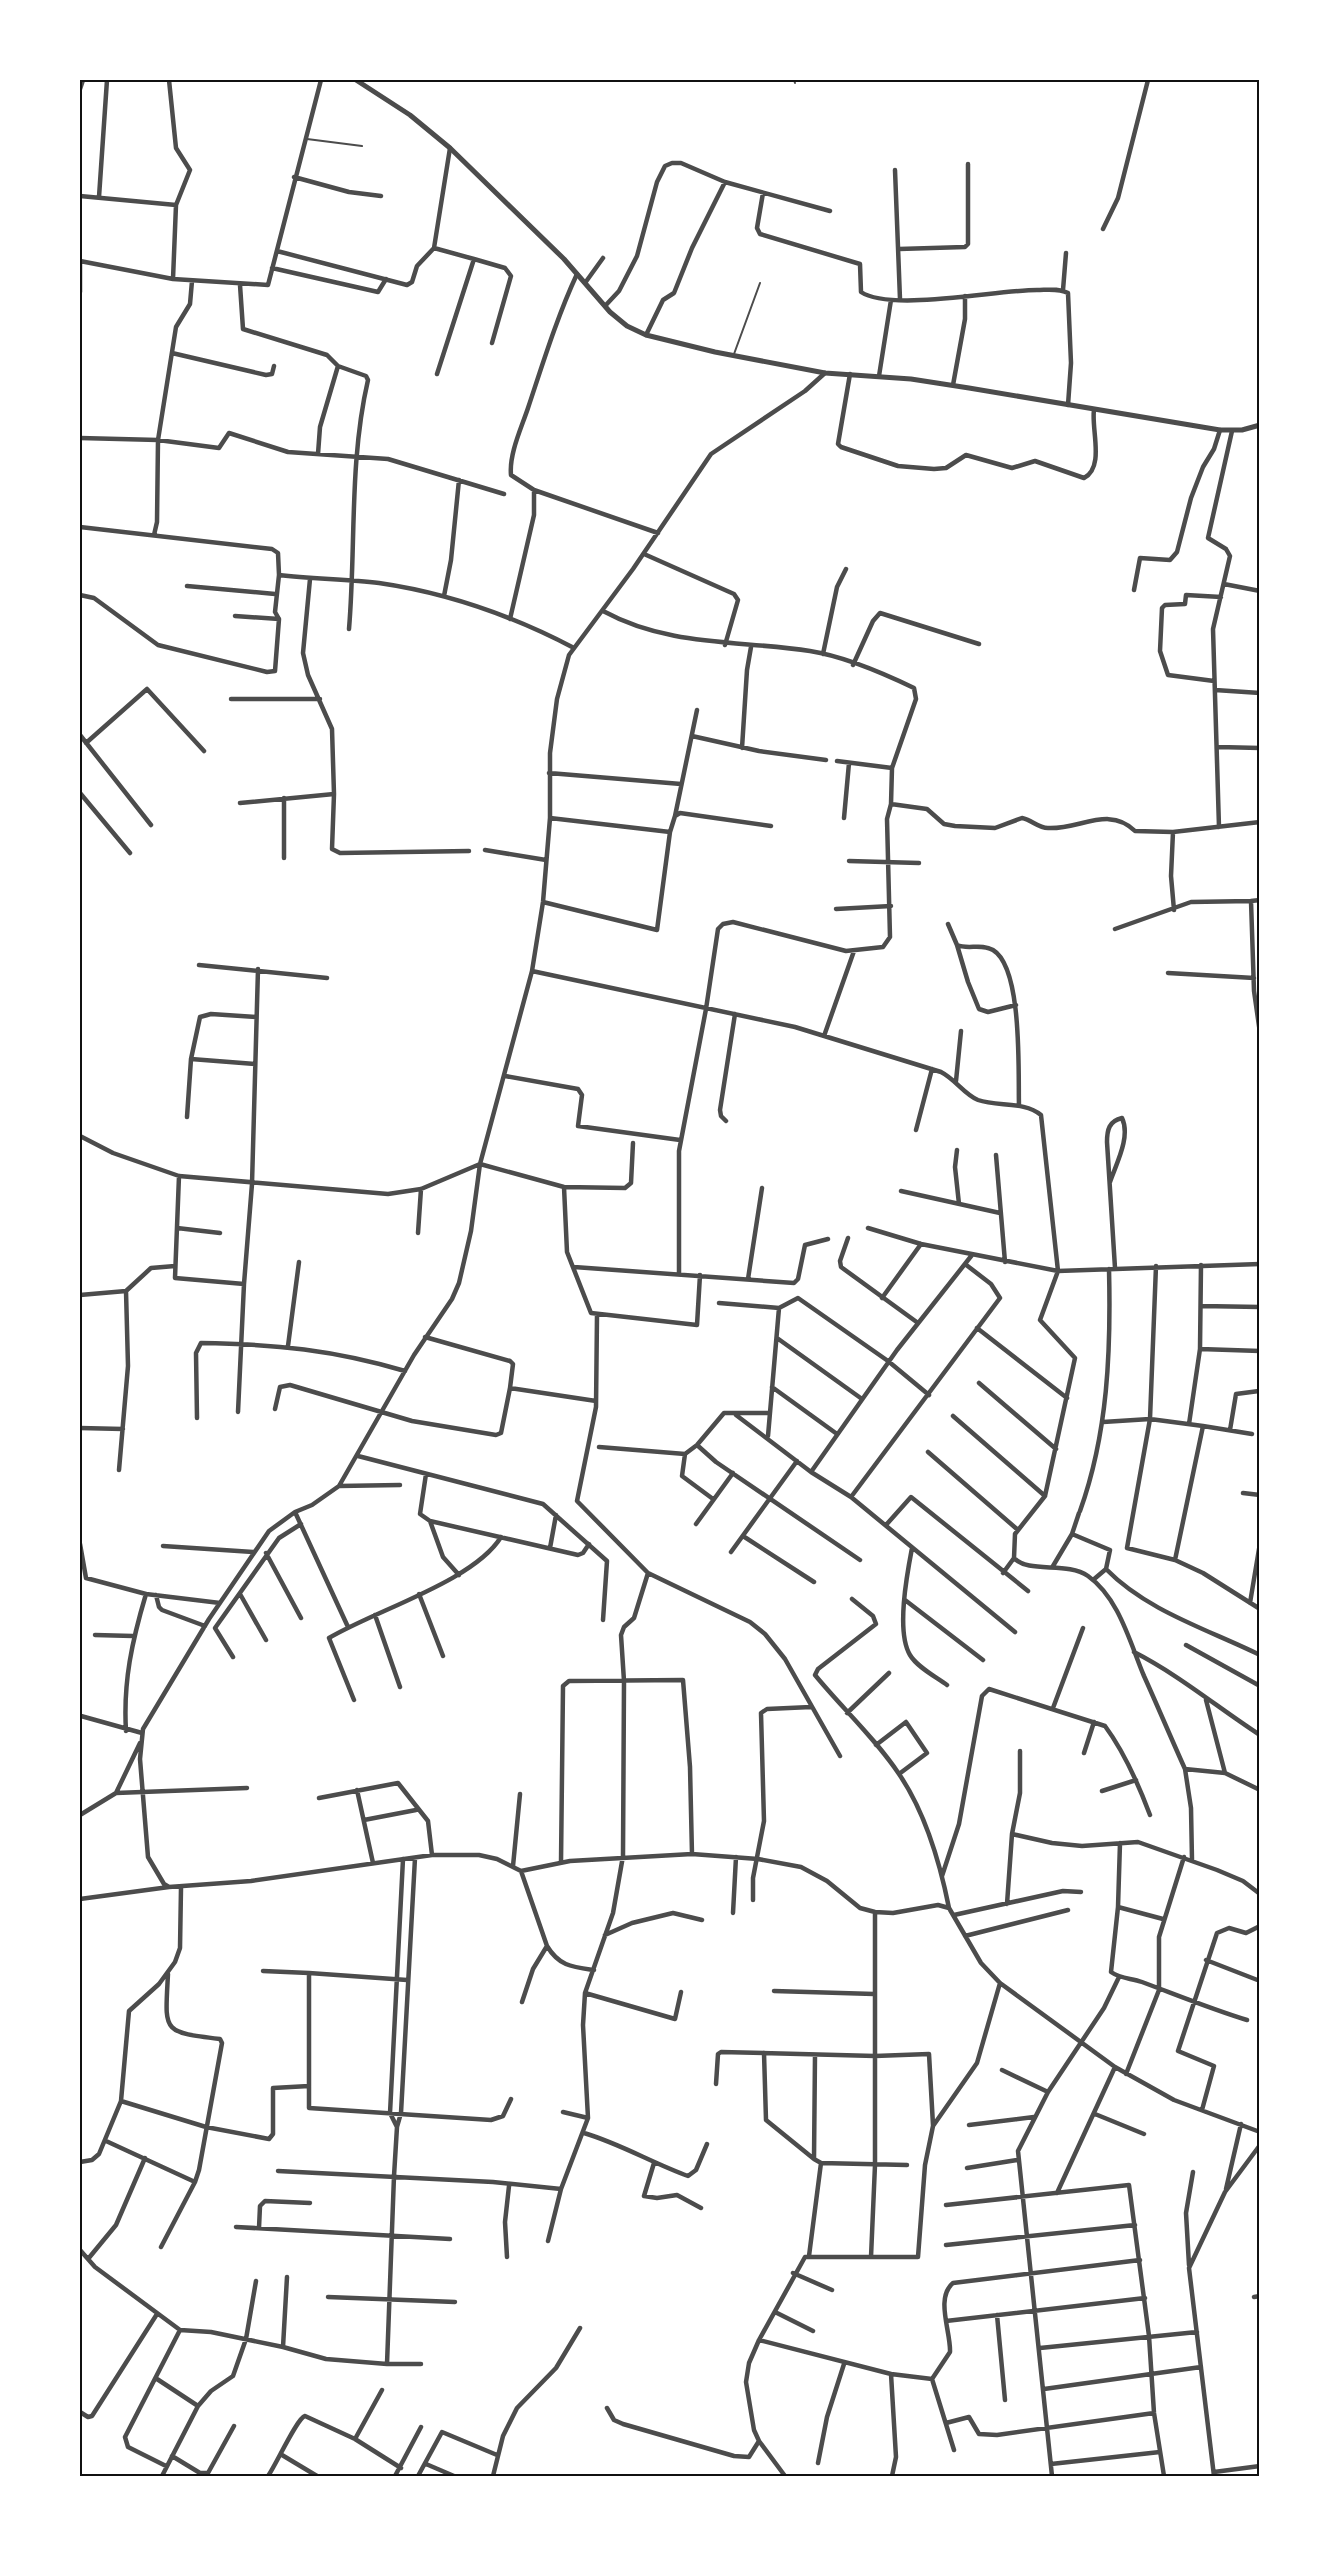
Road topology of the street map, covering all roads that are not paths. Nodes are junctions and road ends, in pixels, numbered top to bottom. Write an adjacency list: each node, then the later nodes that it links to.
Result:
1 (83, 80): 7 (street)
2 (107, 80): 18 (street)
3 (169, 80): 19 (street)
4 (321, 80): 8 (street)
5 (356, 80): 10 (street)
6 (1148, 80): 21 (street)
7 (80, 89)
8 (304, 138): 9 (lane); 13 (street)
9 (362, 146)
10 (450, 147): 22 (street); 30 (street)
11 (968, 164): 23 (street)
12 (895, 170): 23 (street)
13 (294, 177): 17 (street); 24 (street)
14 (725, 182): 15 (street); 42 (street); 43 (street)
15 (763, 193): 20 (street); 41 (street)
16 (80, 196): 18 (street)
17 (381, 196)
18 (99, 197): 19 (street)
19 (176, 205): 31 (street)
20 (830, 210)
21 (1103, 228)
22 (434, 248): 27 (street); 32 (street)
23 (899, 249): 40 (street)
24 (277, 251): 29 (street); 32 (street)
25 (1066, 253): 37 (street)
26 (603, 258): 34 (street)
27 (474, 259): 44 (street); 50 (street)
28 (80, 261): 31 (street); 38 (street)
29 (272, 268): 32 (street); 36 (street)
30 (577, 274): 34 (street); 64 (street)
31 (173, 279): 33 (street)
32 (386, 279)
33 (192, 281): 36 (street); 45 (street)
34 (585, 283): 42 (street)
35 (760, 283): 46 (lane)
36 (240, 285): 48 (street)
37 (1063, 290): 39 (street); 54 (street)
38 (80, 292)
39 (965, 296): 40 (street); 53 (street)
40 (900, 299): 41 (street)
41 (891, 300): 52 (street)
42 (605, 306): 43 (street)
43 (646, 335): 46 (street)
44 (492, 343)
45 (172, 353): 47 (street); 60 (street)
46 (734, 354): 49 (street)
47 (274, 366)
48 (338, 366): 61 (street); 62 (street)
49 (825, 373): 51 (street); 67 (street)
50 (437, 374)
51 (850, 374): 52 (street); 55 (street)
52 (879, 376): 53 (street)
53 (953, 386): 54 (street)
54 (1068, 405): 55 (street)
55 (1094, 410): 57 (street)
56 (1260, 425): 58 (street)
57 (1216, 429): 58 (street); 76 (street)
58 (1232, 431): 74 (street)
59 (80, 438): 60 (street)
60 (158, 440): 61 (street); 68 (street)
61 (318, 454): 62 (street)
62 (355, 459): 63 (street); 73 (street)
63 (459, 480): 65 (street); 80 (street)
64 (534, 490): 67 (street); 85 (street)
65 (504, 494)
66 (80, 527): 68 (street)
67 (658, 532): 69 (street)
68 (154, 536): 71 (street)
69 (644, 554): 82 (street); 88 (street)
70 (846, 569): 91 (street)
71 (279, 575): 72 (street); 78 (street)
72 (310, 579): 73 (street); 97 (street)
73 (353, 581): 80 (street); 86 (street)
74 (1224, 584): 77 (street); 81 (street)
75 (187, 586): 78 (street)
76 (1134, 590)
77 (1260, 591)
78 (275, 594): 84 (street)
79 (80, 595): 84 (street)
80 (444, 596): 85 (street)
81 (1221, 597): 93 (street); 93 (street)
82 (603, 611): 88 (street); 90 (street)
83 (235, 616): 84 (street)
84 (279, 619)
85 (510, 619): 90 (street)
86 (348, 629)
87 (980, 644): 92 (street)
88 (725, 645): 89 (street)
89 (751, 647): 91 (street); 103 (street)
90 (574, 648): 110 (street)
91 (823, 654): 92 (street)
92 (853, 665): 109 (street)
93 (1214, 681): 94 (street)
94 (1215, 690): 95 (street); 102 (street)
95 (1260, 693)
96 (231, 699): 97 (street)
97 (320, 699): 113 (street)
98 (697, 710): 100 (street)
99 (80, 735): 101 (street)
100 (692, 736): 103 (street); 111 (street)
101 (86, 743): 105 (street); 121 (street)
102 (1218, 747): 104 (street); 123 (street)
103 (742, 748): 106 (street)
104 (1260, 748)
105 (204, 751)
106 (826, 760)
107 (837, 761): 108 (street)
108 (849, 763): 109 (street); 119 (street)
109 (892, 768): 116 (street)
110 (549, 773): 111 (street); 118 (street)
111 (681, 784): 117 (street)
112 (80, 793): 128 (street)
113 (334, 794): 114 (street); 127 (street)
114 (284, 798): 115 (street); 129 (street)
115 (240, 803)
116 (891, 804): 125 (street); 132 (street)
117 (675, 816): 122 (street); 124 (street)
118 (550, 818): 124 (street); 130 (street)
119 (844, 818)
120 (1260, 822): 123 (street)
121 (151, 825)
122 (771, 826)
123 (1219, 827): 125 (street)
124 (670, 832): 136 (street)
125 (1173, 832): 139 (street)
126 (485, 850): 130 (street)
127 (469, 851)
128 (130, 853)
129 (284, 858)
130 (546, 860): 136 (street)
131 (849, 861): 132 (street)
132 (889, 862): 133 (street); 137 (street)
133 (919, 862)
134 (1260, 900): 135 (street)
135 (1251, 901): 139 (street); 145 (street)
136 (543, 903): 148 (street)
137 (891, 906): 138 (street); 143 (street)
138 (837, 909)
139 (1174, 910): 141 (street)
140 (948, 924): 142 (street)
141 (1115, 929)
142 (957, 945): 152 (street); 152 (street)
143 (854, 951): 153 (street); 158 (street)
144 (199, 965): 147 (street)
145 (1253, 968): 146 (street); 151 (street)
146 (1260, 968)
147 (258, 969): 150 (street); 155 (street)
148 (532, 971): 153 (street); 162 (street)
149 (1168, 973): 151 (street)
150 (327, 978)
151 (1254, 978): 157 (street)
152 (1016, 1005): 164 (street)
153 (706, 1009): 154 (street); 169 (street)
154 (735, 1014): 158 (street); 166 (street)
155 (256, 1017): 159 (street); 160 (street)
156 (961, 1031): 163 (street)
157 (1260, 1033)
158 (824, 1036): 161 (street)
159 (192, 1059): 160 (street); 165 (street)
160 (255, 1064): 176 (street)
161 (932, 1069): 163 (street); 167 (street)
162 (505, 1076): 169 (street); 173 (street)
163 (956, 1081): 164 (street)
164 (1019, 1106): 200 (street)
165 (187, 1117)
166 (726, 1121)
167 (916, 1130)
168 (80, 1136): 174 (street)
169 (680, 1140): 201 (street)
170 (633, 1143): 177 (street)
171 (957, 1150): 181 (street)
172 (996, 1155): 182 (street)
173 (480, 1164): 177 (street); 179 (street); 215 (street)
174 (179, 1176): 176 (street); 183 (street)
175 (1110, 1182): 175 (street); 199 (street)
176 (252, 1184): 179 (street); 204 (street)
177 (564, 1187): 198 (street)
178 (762, 1188): 203 (street)
179 (422, 1189): 186 (street)
180 (901, 1191): 181 (street)
181 (960, 1204): 182 (street)
182 (1000, 1213): 192 (street)
183 (177, 1228): 185 (street); 196 (street)
184 (868, 1228): 189 (street)
185 (220, 1233)
186 (418, 1233)
187 (848, 1238): 207 (street)
188 (828, 1239): 203 (street)
189 (921, 1244): 190 (street); 207 (street)
190 (972, 1255): 192 (street); 193 (street)
191 (299, 1262): 218 (street)
192 (1005, 1262): 200 (street)
193 (964, 1264): 213 (street); 214 (street)
194 (1260, 1264): 195 (street)
195 (1201, 1265): 197 (street); 209 (street)
196 (175, 1266): 204 (street); 205 (street)
197 (1156, 1266): 199 (street); 238 (street)
198 (574, 1267): 201 (street); 212 (street)
199 (1112, 1269): 200 (street); 239 (street)
200 (1058, 1271): 228 (street)
201 (679, 1274): 202 (street)
202 (700, 1275): 203 (street); 212 (street)
203 (748, 1279)
204 (244, 1284): 217 (street)
205 (126, 1291): 206 (street); 243 (street)
206 (80, 1295)
207 (882, 1298): 213 (street)
208 (719, 1303): 211 (street)
209 (1202, 1306): 210 (street); 219 (street)
210 (1260, 1307)
211 (779, 1308): 216 (street); 221 (street)
212 (597, 1315): 230 (street)
213 (918, 1323): 221 (street)
214 (977, 1328): 227 (street); 228 (street)
215 (425, 1337): 222 (street); 224 (street)
216 (777, 1338): 225 (street); 229 (street)
217 (241, 1344): 218 (street); 232 (street); 237 (street)
218 (288, 1346): 222 (street)
219 (1200, 1349): 220 (street); 240 (street)
220 (1260, 1350)
221 (888, 1361): 227 (street); 229 (street)
222 (405, 1371): 233 (street)
223 (979, 1383): 250 (street)
224 (510, 1388): 230 (street); 233 (street)
225 (772, 1388): 234 (street); 245 (street)
226 (1259, 1391): 244 (street)
227 (929, 1395): 265 (street)
228 (1067, 1398): 250 (street)
229 (862, 1399): 245 (street)
230 (596, 1401): 293 (street)
231 (275, 1409): 233 (street)
232 (238, 1412)
233 (380, 1413): 253 (street)
234 (770, 1413): 235 (street); 247 (street)
235 (736, 1415): 247 (street); 248 (street)
236 (953, 1416): 263 (street)
237 (196, 1418)
238 (1150, 1419): 239 (street); 240 (street); 288 (street)
239 (1103, 1422): 274 (street)
240 (1189, 1424): 241 (street)
241 (1203, 1426): 244 (street); 288 (street)
242 (80, 1428): 243 (street)
243 (123, 1429): 255 (street)
244 (1230, 1430): 246 (street)
245 (837, 1434): 256 (street)
246 (1252, 1434)
247 (768, 1436): 254 (street)
248 (697, 1445): 252 (street); 257 (street)
249 (599, 1447): 252 (street)
250 (1056, 1449): 263 (street)
251 (928, 1452): 273 (street)
252 (685, 1454): 266 (street)
253 (358, 1456): 258 (street); 260 (street)
254 (797, 1461): 256 (street); 264 (street)
255 (119, 1470)
256 (811, 1472): 265 (street)
257 (733, 1473): 264 (street); 266 (street)
258 (426, 1474): 268 (street); 269 (street)
259 (400, 1485): 260 (street)
260 (339, 1486): 267 (street)
261 (1243, 1493): 262 (street)
262 (1260, 1495)
263 (1045, 1496): 273 (street)
264 (771, 1497): 275 (street); 287 (street)
265 (851, 1497): 272 (street)
266 (713, 1499): 271 (street)
267 (295, 1512): 270 (street); 283 (street)
268 (556, 1515): 278 (street); 281 (street)
269 (430, 1521): 276 (street); 294 (street)
270 (301, 1524): 285 (street); 311 (street)
271 (696, 1524)
272 (886, 1525): 282 (street); 292 (street)
273 (1018, 1530): 286 (street)
274 (1072, 1534): 290 (street); 291 (street)
275 (743, 1536): 284 (street); 296 (street)
276 (501, 1537): 281 (street); 294 (street)
277 (80, 1544): 289 (street)
278 (589, 1544): 281 (street); 309 (street)
279 (1260, 1544): 305 (street)
280 (163, 1546): 283 (street)
281 (550, 1548)
282 (912, 1548): 303 (street); 313 (street)
283 (254, 1552): 304 (street)
284 (731, 1552)
285 (266, 1553): 299 (street); 308 (street)
286 (1014, 1558): 290 (street); 292 (street)
287 (860, 1560)
288 (1175, 1560): 305 (street)
289 (81, 1564): 298 (street)
290 (1053, 1566): 295 (street)
291 (1106, 1569): 295 (street); 319 (street)
292 (1003, 1572): 297 (street)
293 (648, 1573): 324 (street); 330 (street)
294 (459, 1575): 300 (street)
295 (1093, 1580): 318 (street)
296 (814, 1582)
297 (1028, 1591)
298 (146, 1594): 301 (street); 315 (street)
299 (240, 1594): 316 (street); 321 (street)
300 (418, 1594): 307 (street); 320 (street)
301 (156, 1595): 304 (street); 310 (street)
302 (852, 1599): 332 (street)
303 (905, 1599): 322 (street); 325 (street)
304 (220, 1603): 310 (street)
305 (1250, 1603): 306 (street)
306 (1260, 1609)
307 (375, 1615): 311 (street); 327 (street)
308 (301, 1618)
309 (603, 1620)
310 (205, 1626): 336 (street)
311 (348, 1627): 328 (street)
312 (1083, 1628): 331 (street)
313 (1015, 1632)
314 (95, 1635): 315 (street)
315 (133, 1636): 335 (street)
316 (266, 1640)
317 (1186, 1645): 326 (street)
318 (1134, 1652): 329 (street); 343 (street)
319 (1260, 1655)
320 (443, 1656)
321 (233, 1657)
322 (983, 1660)
323 (890, 1674): 332 (street)
324 (624, 1681): 361 (street); 363 (street); 371 (street)
325 (947, 1685)
326 (1260, 1686)
327 (400, 1687)
328 (354, 1700)
329 (1206, 1700): 337 (street); 344 (street)
330 (812, 1707): 342 (street); 368 (street)
331 (1053, 1707): 334 (street); 374 (street)
332 (847, 1713): 339 (street)
333 (81, 1716): 335 (street)
334 (1094, 1722): 341 (street); 346 (street)
335 (126, 1731): 336 (street)
336 (142, 1733): 338 (street)
337 (1260, 1735)
338 (140, 1743): 348 (street); 352 (street)
339 (876, 1745): 345 (street); 345 (street)
340 (1020, 1751): 359 (street)
341 (1084, 1753)
342 (840, 1756)
343 (1185, 1769): 344 (street); 369 (street)
344 (1226, 1773): 350 (street)
345 (899, 1774): 374 (street)
346 (1136, 1779): 351 (street); 357 (street)
347 (247, 1788): 348 (street)
348 (142, 1790): 352 (street); 375 (street)
349 (357, 1790): 354 (street); 355 (street); 358 (street)
350 (1260, 1790)
351 (1102, 1791)
352 (116, 1793): 356 (street)
353 (520, 1794): 372 (street)
354 (319, 1798)
355 (416, 1810): 358 (street); 362 (street)
356 (80, 1815)
357 (1150, 1815)
358 (364, 1820): 370 (street)
359 (1012, 1834): 360 (street); 381 (street)
360 (1120, 1843): 365 (street); 382 (street)
361 (692, 1854): 363 (street); 364 (street)
362 (432, 1855): 366 (street); 372 (street)
363 (623, 1856): 371 (street); 391 (street)
364 (736, 1857): 368 (street); 386 (street)
365 (1184, 1857): 369 (street); 388 (street)
366 (415, 1858): 367 (street); 401 (street)
367 (403, 1859): 370 (street); 400 (street)
368 (758, 1859): 380 (street); 385 (street)
369 (1192, 1860): 378 (street)
370 (373, 1863): 376 (street)
371 (561, 1863): 373 (street)
372 (513, 1866): 373 (street)
373 (521, 1871): 393 (street)
374 (942, 1876): 383 (street)
375 (169, 1887): 376 (street); 379 (street)
376 (181, 1888): 398 (street)
377 (1081, 1892): 381 (street)
378 (1260, 1894)
379 (80, 1899)
380 (753, 1900)
381 (1007, 1904): 387 (street)
382 (1118, 1907): 388 (street); 399 (street)
383 (949, 1908): 385 (street); 387 (street)
384 (1068, 1910): 392 (street)
385 (875, 1912): 408 (street)
386 (733, 1913)
387 (954, 1915): 392 (street)
388 (1163, 1919): 404 (street)
389 (702, 1920): 391 (street)
390 (1260, 1926): 394 (street)
391 (605, 1935): 395 (street)
392 (965, 1936): 403 (street)
393 (547, 1946): 395 (street); 409 (street)
394 (1206, 1960): 402 (street); 410 (street)
395 (594, 1970): 407 (street)
396 (263, 1971): 397 (street)
397 (309, 1973): 400 (street); 422 (street)
398 (168, 1974): 425 (street); 436 (street)
399 (1119, 1977): 404 (street); 414 (street)
400 (398, 1978): 401 (street); 412 (street)
401 (407, 1980): 413 (street)
402 (1260, 1981)
403 (1000, 1983): 414 (street); 435 (street)
404 (1159, 1990): 410 (street); 420 (street)
405 (774, 1991): 408 (street)
406 (681, 1992): 407 (street)
407 (585, 1993): 432 (street)
408 (874, 1994): 417 (street)
409 (522, 2002)
410 (1192, 2003): 411 (street); 426 (street)
411 (1247, 2020)
412 (395, 2042): 413 (street); 428 (street)
413 (404, 2042): 429 (street)
414 (1082, 2042): 418 (street); 423 (street)
415 (764, 2053): 416 (street); 421 (street); 445 (street)
416 (815, 2055): 417 (street); 445 (street)
417 (875, 2056): 435 (street); 450 (street)
418 (1115, 2067): 420 (street); 430 (street)
419 (1002, 2070): 423 (street)
420 (1126, 2074): 426 (street)
421 (716, 2084)
422 (309, 2086): 428 (street); 436 (street)
423 (1048, 2092): 431 (street)
424 (511, 2099): 429 (street)
425 (121, 2101): 436 (street); 441 (street)
426 (1202, 2110): 433 (street)
427 (563, 2112): 432 (street)
428 (390, 2113): 429 (street); 437 (street)
429 (401, 2113): 437 (street)
430 (1095, 2114): 440 (street); 460 (street)
431 (1034, 2117): 434 (street); 446 (street)
432 (588, 2118): 439 (street)
433 (1241, 2124): 438 (street); 459 (street)
434 (969, 2125)
435 (933, 2126): 477 (street)
436 (206, 2127): 456 (street)
437 (397, 2127): 455 (street)
438 (1260, 2132)
439 (584, 2133): 448 (street); 458 (street)
440 (1144, 2134)
441 (106, 2141): 444 (street); 447 (street)
442 (707, 2144): 448 (street)
443 (1260, 2145): 459 (street)
444 (145, 2158): 456 (street); 478 (street)
445 (814, 2159): 449 (street)
446 (1017, 2160): 452 (street); 461 (street)
447 (80, 2162)
448 (654, 2163): 464 (street)
449 (821, 2163): 450 (street); 475 (street)
450 (875, 2164): 451 (street); 477 (street)
451 (907, 2165)
452 (967, 2168)
453 (278, 2171): 455 (street)
454 (1193, 2172): 480 (street)
455 (394, 2176): 457 (street); 468 (street)
456 (195, 2182): 473 (street)
457 (509, 2186): 458 (street); 476 (street)
458 (561, 2189): 471 (street)
459 (1225, 2192): 480 (street)
460 (1057, 2193): 461 (street); 465 (street)
461 (1021, 2198): 463 (street); 469 (street)
462 (310, 2204): 467 (street)
463 (946, 2205)
464 (701, 2208)
465 (1135, 2224): 469 (street); 479 (street)
466 (236, 2227): 467 (street)
467 (259, 2229): 468 (street)
468 (392, 2237): 470 (street); 488 (street)
469 (1026, 2237): 472 (street); 482 (street)
470 (450, 2240)
471 (548, 2241)
472 (946, 2245)
473 (161, 2247)
474 (80, 2250): 478 (street)
475 (809, 2256): 477 (street); 481 (street)
476 (507, 2257)
477 (871, 2258)
478 (88, 2259): 492 (street)
479 (1140, 2260): 482 (street); 487 (street)
480 (1190, 2268): 498 (street)
481 (794, 2274): 485 (street); 491 (street)
482 (1030, 2274): 490 (street); 494 (street)
483 (287, 2277): 502 (street)
484 (256, 2280): 500 (street)
485 (832, 2290)
486 (328, 2297): 488 (street)
487 (1145, 2298): 490 (street); 499 (street)
488 (390, 2301): 489 (street); 504 (street)
489 (455, 2302)
490 (1036, 2311): 493 (street); 503 (street)
491 (775, 2312): 497 (street); 501 (street)
492 (157, 2314): 496 (street); 517 (street)
493 (997, 2315): 494 (street); 514 (street)
494 (946, 2321): 511 (street)
495 (580, 2328): 527 (street)
496 (180, 2330): 500 (street); 510 (street)
497 (813, 2331)
498 (1197, 2332): 499 (street); 507 (street)
499 (1149, 2336): 503 (street); 508 (street)
500 (246, 2339): 502 (street); 515 (street)
501 (759, 2340): 506 (street); 524 (street)
502 (283, 2347): 504 (street)
503 (1040, 2348): 512 (street)
504 (387, 2364): 505 (street)
505 (421, 2364)
506 (844, 2364): 509 (street); 530 (street)
507 (1201, 2367): 508 (street); 536 (street)
508 (1152, 2373): 512 (street); 518 (street)
509 (891, 2374): 511 (street); 545 (street)
510 (157, 2379): 515 (street); 533 (street)
511 (932, 2379): 519 (street)
512 (1044, 2389): 522 (street)
513 (382, 2390): 523 (street)
514 (1005, 2400)
515 (198, 2406): 528 (street)
516 (607, 2408): 524 (street)
517 (80, 2412)
518 (1154, 2413): 522 (street); 526 (street)
519 (946, 2423): 522 (street); 525 (street)
520 (234, 2426): 528 (street)
521 (421, 2427): 535 (street)
522 (1048, 2428): 532 (street)
523 (355, 2439): 529 (street); 535 (street)
524 (759, 2441): 544 (street)
525 (954, 2450)
526 (1160, 2451): 532 (street); 547 (street)
527 (497, 2455): 531 (street); 543 (street)
528 (172, 2456): 533 (street)
529 (282, 2456): 538 (street); 539 (street)
530 (818, 2463)
531 (426, 2464): 541 (street); 542 (street)
532 (1051, 2464): 546 (street)
533 (166, 2466): 537 (street)
534 (1260, 2466): 536 (street)
535 (401, 2468): 540 (street)
536 (1214, 2474)
537 (162, 2476)
538 (268, 2476)
539 (317, 2476)
540 (395, 2476)
541 (418, 2476)
542 (454, 2476)
543 (493, 2476)
544 (785, 2476)
545 (892, 2476)
546 (1052, 2476)
547 (1164, 2476)

